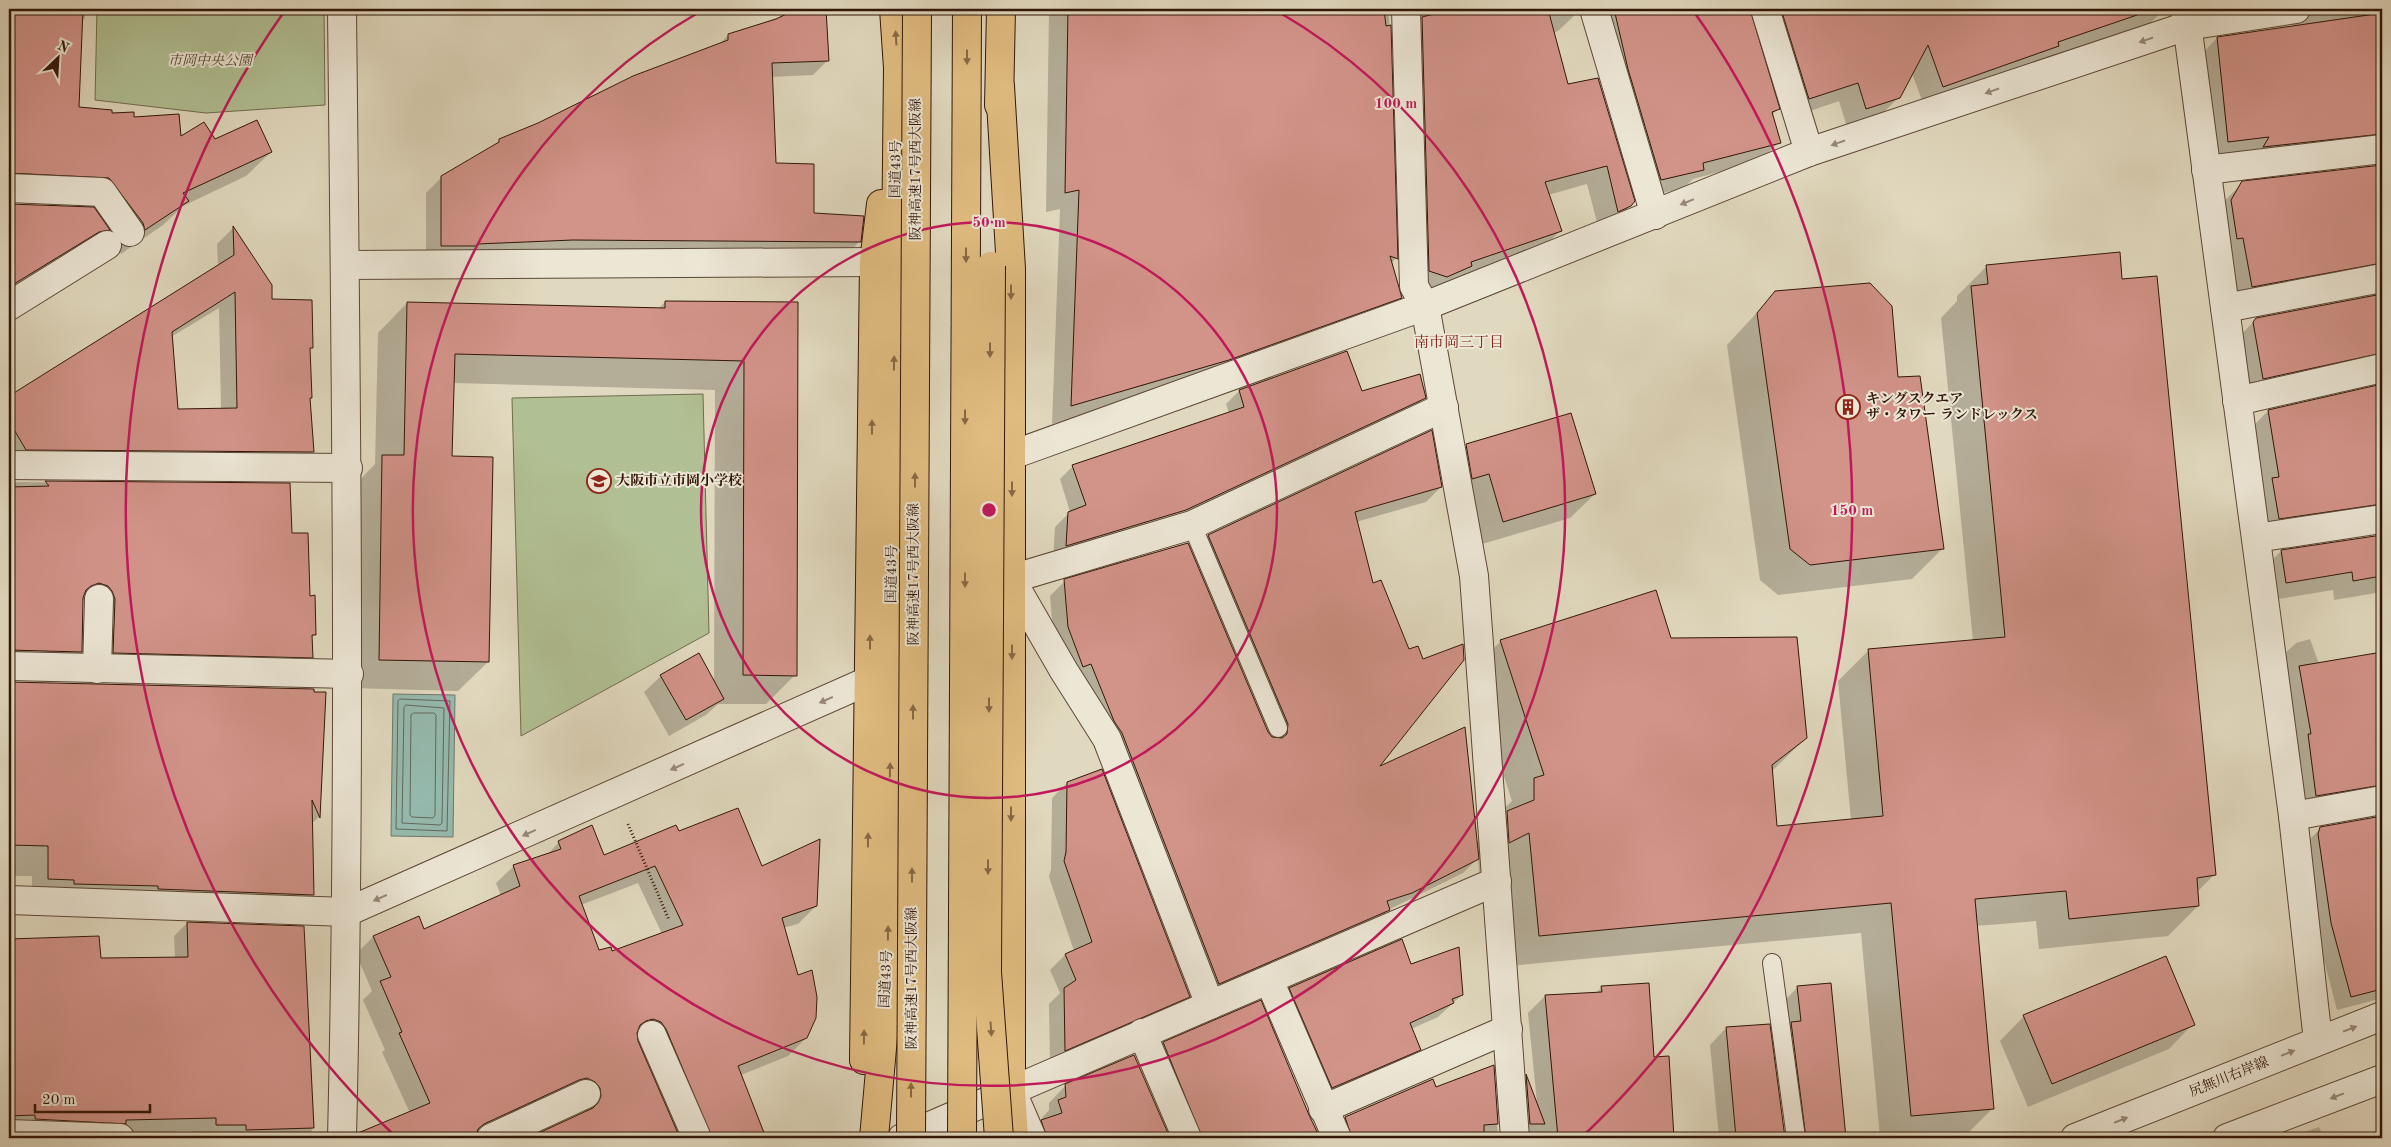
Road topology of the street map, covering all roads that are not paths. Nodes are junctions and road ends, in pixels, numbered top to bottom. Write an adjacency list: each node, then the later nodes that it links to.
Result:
1 (342, 9): 18 (street)
2 (894, 9): 17 (highway, 国道43号, one-way to 2)
3 (917, 9): 64 (highway, 阪神高速17号西大阪線, one-way to 3, bridge)
4 (967, 9): 65 (highway, one-way to 65, bridge)
5 (1001, 9): 11 (highway)
6 (1406, 9): 21 (street)
7 (1594, 9): 16 (street)
8 (1765, 9): 13 (street)
9 (2296, 9): 10 (street)
10 (2186, 17): 13 (street, one-way to 13); 14 (street)
11 (1000, 86): 26 (highway, one-way to 26); 66 (highway, one-way to 66, bridge)
12 (2382, 149): 14 (street)
13 (1809, 152): 16 (street, one-way to 16)
14 (2206, 170): 22 (street)
15 (9, 188): 20 (street)
16 (1655, 215): 21 (street)
17 (884, 262): 18 (street); 37 (highway, one-way to 17); 62 (highway, 国道43号, one-way to 17)
18 (345, 266): 28 (street)
19 (2382, 278): 22 (street)
20 (9, 306)
21 (1425, 306): 25 (street); 26 (street)
22 (2225, 308): 24 (street)
23 (2382, 368): 24 (street)
24 (2237, 401): 31 (street)
25 (1444, 407): 30 (street); 41 (street)
26 (1012, 455): 32 (highway, one-way to 32)
27 (9, 465): 28 (street)
28 (348, 468): 36 (street)
29 (2382, 519): 31 (street)
30 (1192, 524): 32 (street); 38 (lane)
31 (2256, 538): 40 (street)
32 (1011, 579): 46 (street); 53 (highway, one-way to 53)
33 (99, 599): 35 (street)
34 (9, 666): 35 (street)
35 (97, 669): 36 (street)
36 (349, 674): 43 (street)
37 (870, 680): 43 (street, one-way to 43); 61 (highway, one-way to 37)
38 (1278, 728)
39 (2382, 800): 40 (street)
40 (2293, 816): 51 (street)
41 (1498, 881): 45 (street); 48 (street)
42 (9, 900): 43 (street)
43 (348, 912): 58 (street)
44 (1772, 963): 72 (lane)
45 (1269, 980): 46 (street); 55 (street)
46 (1210, 1005): 49 (street)
47 (2382, 1016): 51 (street, 尻無川右岸線, one-way to 47)
48 (1508, 1029): 55 (street); 71 (street)
49 (1142, 1033): 53 (street); 69 (street)
50 (652, 1035): 60 (street)
51 (2318, 1041): 73 (street, 尻無川右岸線, one-way to 51)
52 (2382, 1078): 74 (street, one-way to 74)
53 (1011, 1090): 63 (street); 67 (highway); 68 (street)
54 (586, 1094): 59 (street)
55 (1323, 1109): 70 (street)
56 (9, 1134): 57 (street)
57 (120, 1138)
58 (342, 1138)
59 (491, 1138)
60 (698, 1138)
61 (863, 1138)
62 (874, 1138)
63 (902, 1138)
64 (911, 1138)
65 (962, 1138)
66 (999, 1138)
67 (1014, 1138)
68 (1032, 1138)
69 (1187, 1138)
70 (1336, 1138)
71 (1515, 1138)
72 (1796, 1138)
73 (2075, 1138)
74 (2227, 1138)

